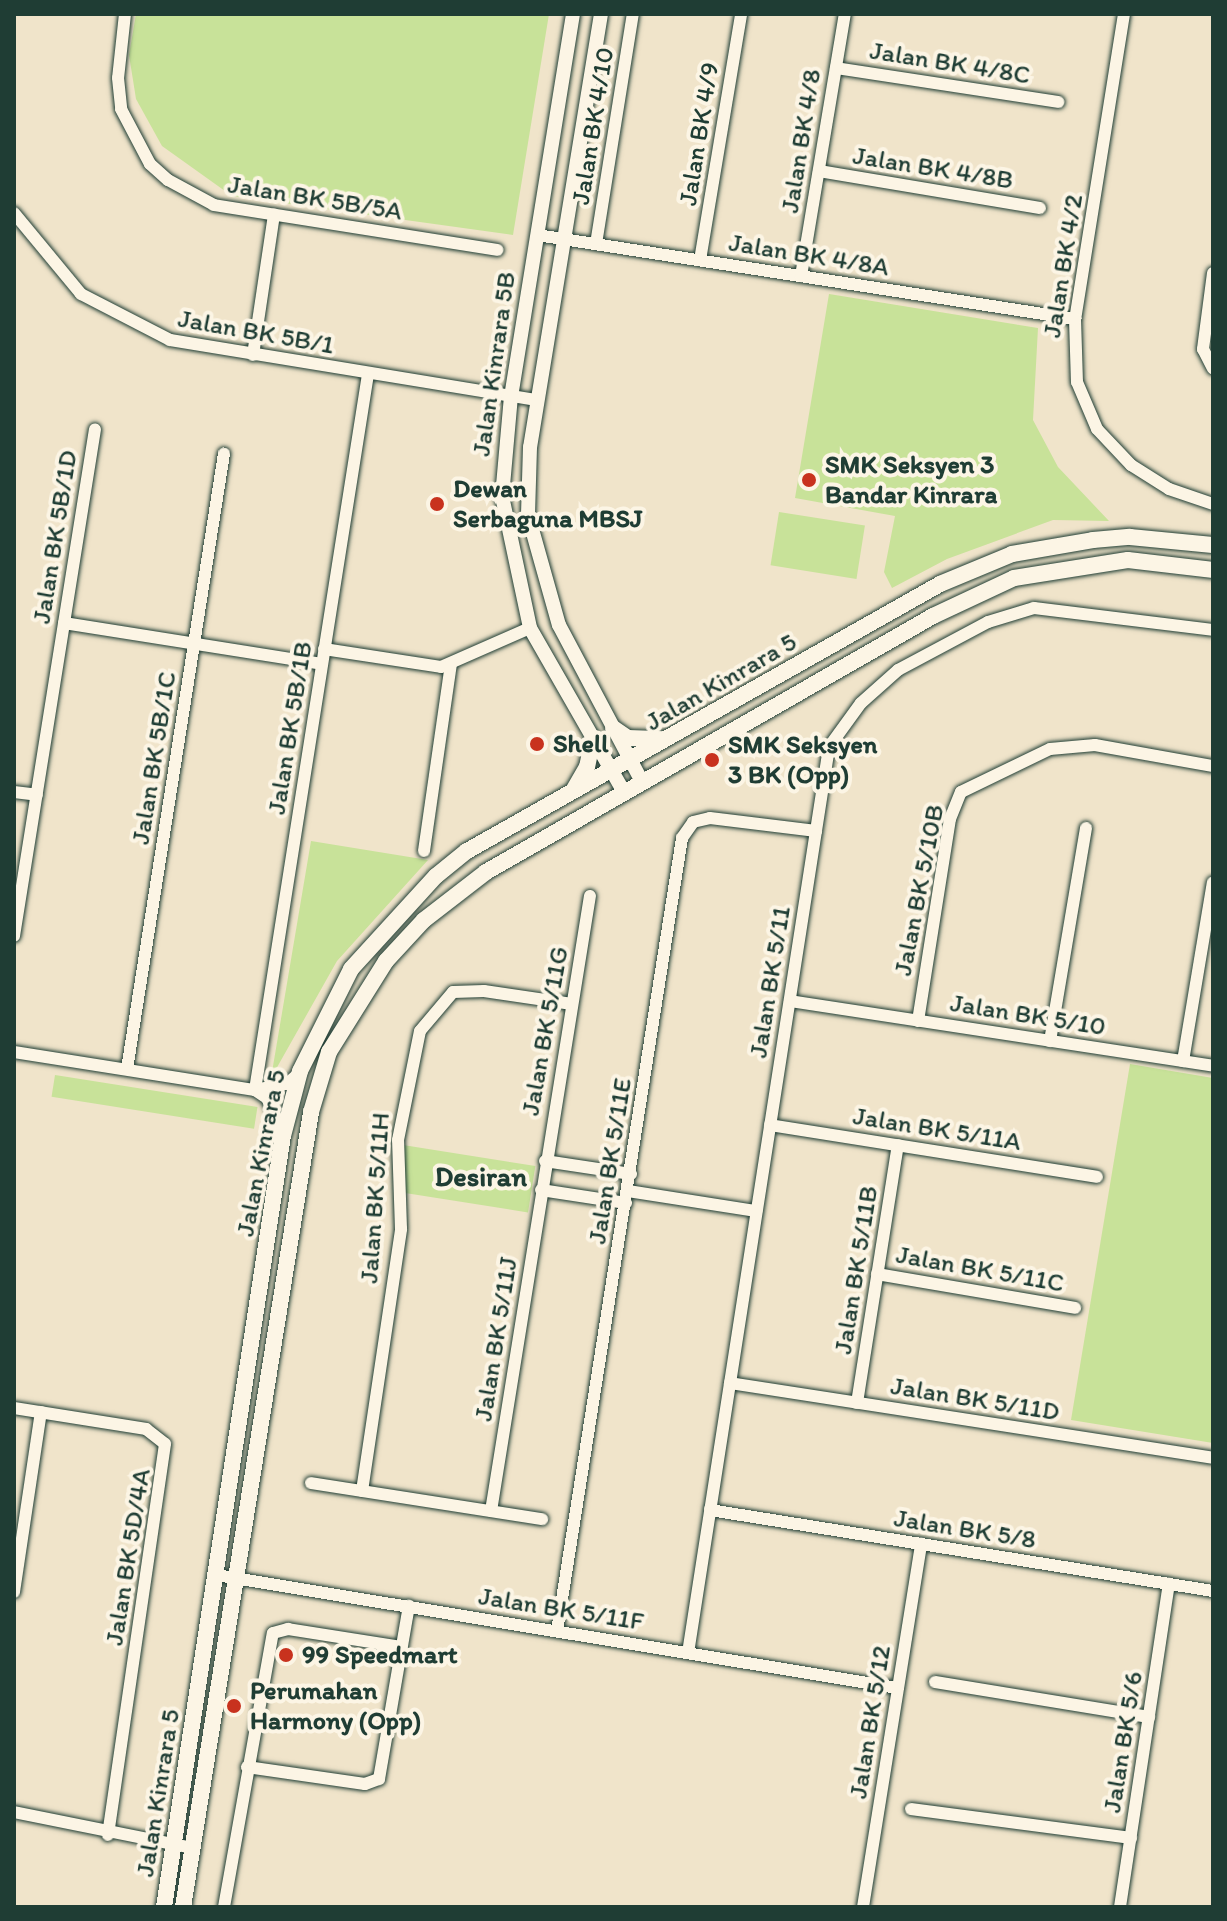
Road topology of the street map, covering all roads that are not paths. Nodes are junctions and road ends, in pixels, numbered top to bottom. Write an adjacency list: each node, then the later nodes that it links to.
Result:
1 (125, 14): 13 (street, Jalan BK 5B/5A)
2 (573, 14): 14 (street, Jalan Kinrara 5B)
3 (601, 14): 15 (street, Jalan Kinrara 5B)
4 (633, 14): 16 (street, Jalan BK 4/10)
5 (741, 14): 18 (street, Jalan BK 4/9)
6 (845, 14): 8 (street, Jalan BK 4/8)
7 (1124, 14): 21 (street, Jalan BK 4/2)
8 (836, 68): 9 (street, Jalan BK 4/8C); 10 (street, Jalan BK 4/8)
9 (1058, 102)
10 (819, 171): 11 (street, Jalan BK 4/8B); 20 (street, Jalan BK 4/8)
11 (1040, 208)
12 (14, 213): 22 (street, Jalan BK 5B/1)
13 (274, 215): 17 (street, Jalan BK 5B/5A); 22 (street)
14 (537, 235): 15 (street, Jalan BK 4/8A); 25 (street, Jalan Kinrara 5B)
15 (564, 239): 16 (street, Jalan BK 4/8A); 26 (street, Jalan Kinrara 5B)
16 (596, 244): 18 (street, Jalan BK 4/8A)
17 (497, 250)
18 (700, 260): 20 (street, Jalan BK 4/8A)
19 (1213, 273): 23 (street)
20 (801, 276): 21 (street, Jalan BK 4/8A)
21 (1075, 319): 29 (street, Jalan BK 4/2)
22 (253, 355): 24 (street, Jalan BK 5B/1)
23 (1213, 369)
24 (368, 374): 25 (street, Jalan BK 5B/1); 36 (street, Jalan BK 5B/1B)
25 (511, 396): 26 (street, Jalan BK 5B/1); 33 (street, Jalan Kinrara 5B)
26 (537, 400): 39 (street, Jalan Kinrara 5B)
27 (95, 429): 32 (street, Jalan BK 5B/1D)
28 (224, 454): 35 (street, Jalan BK 5B/1C)
29 (1213, 504)
30 (1213, 545): 41 (main road, Jalan Kinrara 5)
31 (1213, 570): 45 (main road, Jalan Kinrara 5)
32 (64, 623): 35 (street); 49 (street, Jalan BK 5B/1D)
33 (530, 628): 38 (street); 40 (street, Jalan Kinrara 5B)
34 (1213, 630): 51 (street, Jalan BK 5/11)
35 (194, 644): 37 (street); 63 (street, Jalan BK 5B/1C)
36 (324, 649): 37 (street, Jalan BK 5B/1B); 38 (street)
37 (322, 664): 65 (street, Jalan BK 5B/1B)
38 (451, 664): 52 (street)
39 (613, 728): 41 (main road); 42 (street, Jalan Kinrara 5B)
40 (593, 738): 44 (street, Jalan Kinrara 5B); 47 (main road)
41 (669, 739): 42 (main road, Jalan Kinrara 5)
42 (630, 761): 44 (main road, Jalan Kinrara 5); 45 (street, Jalan Kinrara 5B)
43 (1213, 766): 58 (street, Jalan BK 5/10B)
44 (612, 771): 47 (main road, Jalan Kinrara 5); 48 (street, Jalan Kinrara 5B)
45 (642, 782): 48 (main road, Jalan Kinrara 5)
46 (14, 792): 49 (street)
47 (572, 792): 64 (main road, Jalan Kinrara 5)
48 (624, 792): 89 (main road, Jalan Kinrara 5)
49 (37, 795): 55 (street, Jalan BK 5B/1D)
50 (1086, 828): 59 (street)
51 (816, 831): 56 (street, Jalan BK 5/11); 70 (street, Jalan BK 5/11E)
52 (424, 851)
53 (1213, 882): 61 (street)
54 (590, 896): 57 (street, Jalan BK 5/11G)
55 (14, 936)
56 (790, 1001): 58 (street, Jalan BK 5/10); 66 (street, Jalan BK 5/11)
57 (572, 1004): 69 (street, Jalan BK 5/11G); 83 (street, Jalan BK 5/11H)
58 (918, 1021): 59 (street, Jalan BK 5/10)
59 (1050, 1041): 61 (street, Jalan BK 5/10)
60 (14, 1052): 63 (street)
61 (1183, 1061): 62 (street, Jalan BK 5/10)
62 (1213, 1066)
63 (127, 1069): 65 (street)
64 (300, 1071): 65 (street); 67 (main road, Jalan Kinrara 5)
65 (255, 1090): 67 (street)
66 (770, 1125): 68 (street, Jalan BK 5/11A); 74 (street, Jalan BK 5/11)
67 (283, 1136): 88 (main road, Jalan Kinrara 5)
68 (898, 1145): 71 (street, Jalan BK 5/11A); 75 (street, Jalan BK 5/11B)
69 (544, 1167): 70 (street); 72 (street, Jalan BK 5/11J)
70 (631, 1174): 73 (street, Jalan BK 5/11E)
71 (1097, 1177)
72 (541, 1190): 73 (street); 85 (street, Jalan BK 5/11J)
73 (627, 1197): 74 (street); 94 (street, Jalan BK 5/11E)
74 (756, 1211): 77 (street, Jalan BK 5/11)
75 (877, 1274): 76 (street, Jalan BK 5/11C); 78 (street, Jalan BK 5/11B)
76 (1075, 1308)
77 (730, 1383): 78 (street, Jalan BK 5/11D); 84 (street, Jalan BK 5/11)
78 (857, 1403): 81 (street, Jalan BK 5/11D)
79 (14, 1408): 80 (street, Jalan BK 5D/4A)
80 (41, 1412): 92 (street); 103 (street, Jalan BK 5D/4A)
81 (1213, 1458)
82 (311, 1483): 83 (street)
83 (362, 1491): 85 (street)
84 (710, 1510): 87 (street, Jalan BK 5/8); 96 (street, Jalan BK 5/11)
85 (491, 1511): 86 (street)
86 (542, 1519)
87 (921, 1544): 90 (street, Jalan BK 5/8); 98 (street, Jalan BK 5/12)
88 (216, 1575): 89 (street, Jalan BK 5/11F); 105 (main road, Jalan Kinrara 5)
89 (235, 1578): 93 (street, Jalan BK 5/11F); 106 (main road, Jalan Kinrara 5)
90 (1169, 1584): 91 (street, Jalan BK 5/8); 99 (street, Jalan BK 5/6)
91 (1213, 1591)
92 (14, 1592)
93 (409, 1606): 94 (street, Jalan BK 5/11F); 95 (street)
94 (557, 1631): 96 (street, Jalan BK 5/11F)
95 (402, 1647): 100 (street); 100 (street)
96 (688, 1653): 98 (street, Jalan BK 5/11F)
97 (935, 1682): 99 (street)
98 (898, 1688): 110 (street, Jalan BK 5/12)
99 (1149, 1717): 104 (street, Jalan BK 5/6)
100 (247, 1767): 109 (street)
101 (911, 1809): 104 (street)
102 (14, 1812): 103 (street)
103 (108, 1835): 105 (street)
104 (1131, 1838): 111 (street, Jalan BK 5/6)
105 (174, 1845): 106 (street); 107 (main road, Jalan Kinrara 5)
106 (192, 1848): 108 (main road, Jalan Kinrara 5)
107 (164, 1907)
108 (183, 1907)
109 (224, 1907)
110 (863, 1907)
111 (1120, 1907)

